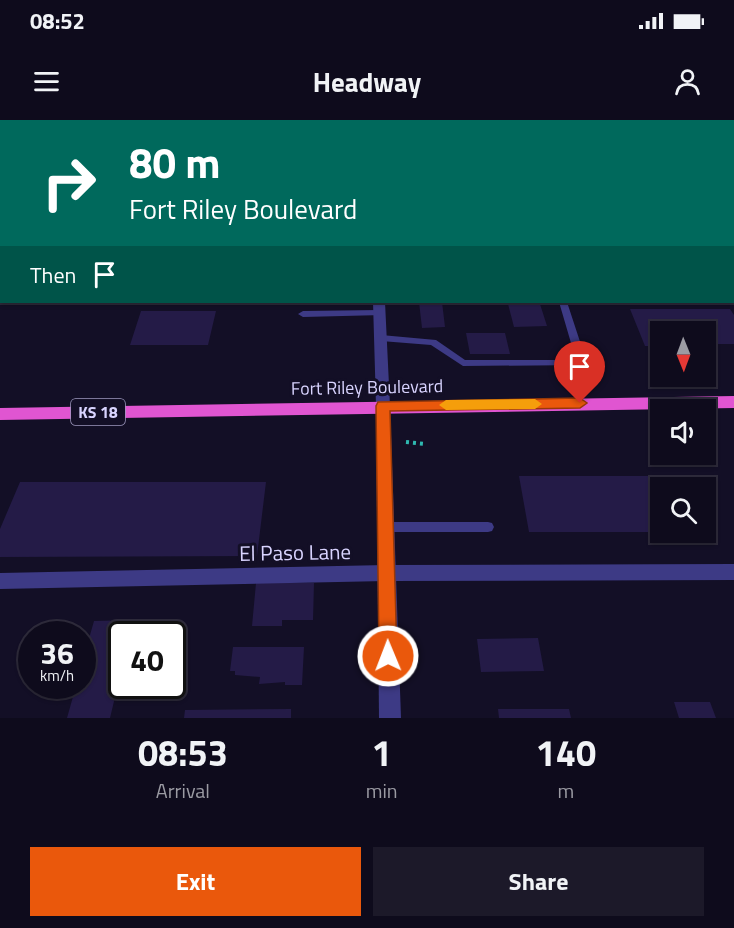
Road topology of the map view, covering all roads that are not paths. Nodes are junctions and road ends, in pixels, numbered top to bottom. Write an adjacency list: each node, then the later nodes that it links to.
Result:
1 (563, 303): 4 (lane)
2 (380, 307): 3 (lane); 4 (street)
3 (303, 314)
4 (381, 338): 6 (street)
5 (734, 402): 6 (highway, Fort Riley Boulevard / KS 18)
6 (383, 406): 7 (highway, Fort Riley Boulevard / KS 18); 8 (street)
7 (0, 414)
8 (386, 527): 9 (lane); 11 (street)
9 (488, 527)
10 (734, 572): 11 (street, El Paso Lane)
11 (386, 573): 12 (street, El Paso Lane); 13 (street)
12 (0, 581)
13 (390, 718)

